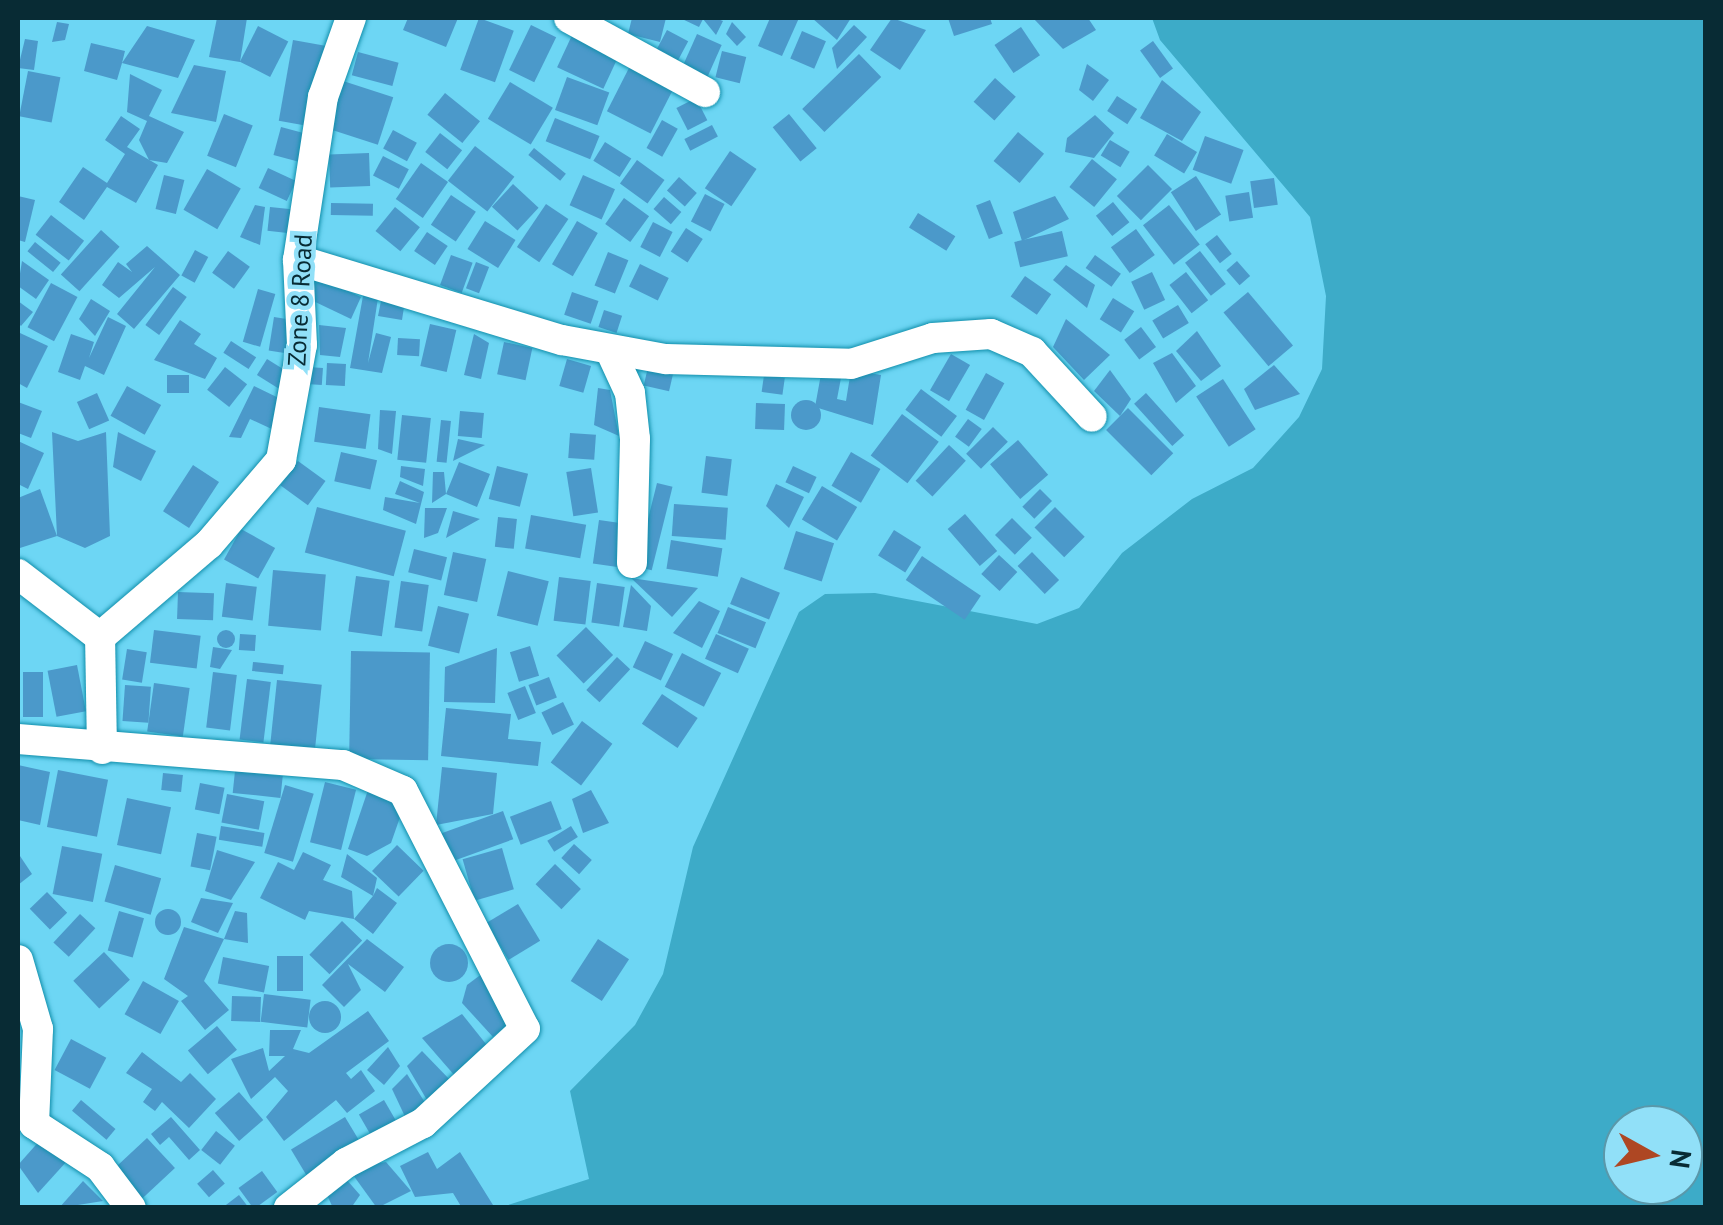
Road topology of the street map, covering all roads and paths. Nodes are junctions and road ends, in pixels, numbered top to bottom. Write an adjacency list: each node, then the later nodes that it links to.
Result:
1 (569, 18): 3 (street)
2 (340, 20): 4 (street, Zone 8 Road)
3 (705, 92)
4 (298, 260): 5 (street); 9 (street, Zone 8 Road)
5 (611, 352): 6 (street); 7 (street)
6 (1092, 417)
7 (632, 564)
8 (18, 574): 9 (street)
9 (100, 637): 11 (street)
10 (18, 738): 11 (street)
11 (102, 749): 15 (street)
12 (18, 960): 13 (street)
13 (26, 1134): 14 (street)
14 (131, 1208)
15 (289, 1208)

